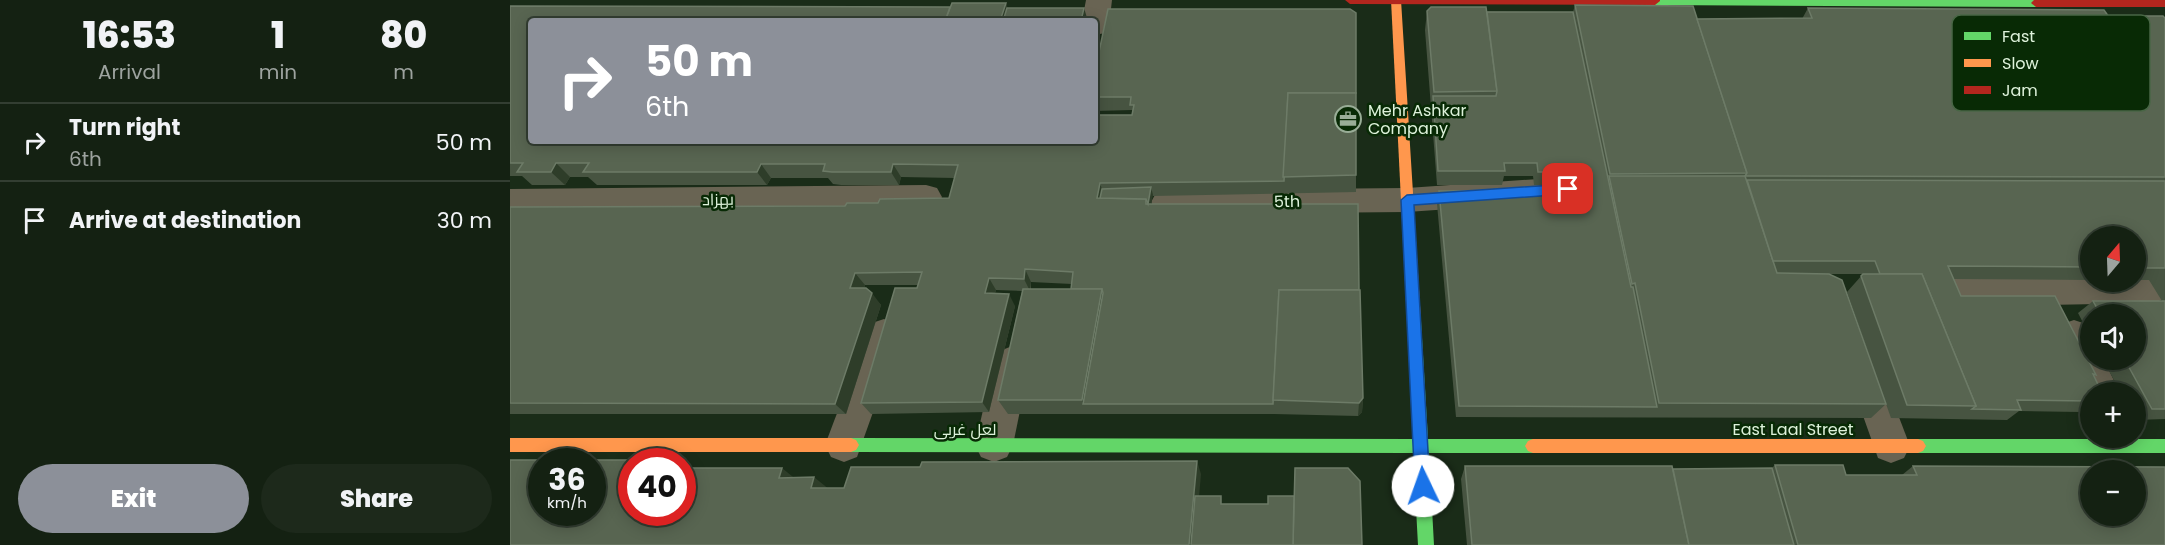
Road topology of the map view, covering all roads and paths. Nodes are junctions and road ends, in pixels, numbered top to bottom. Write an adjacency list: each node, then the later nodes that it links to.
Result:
1 (1099, 0): 7 (street)
2 (1350, 0): 3 (street)
3 (1396, 0): 4 (street); 10 (street)
4 (1642, 1): 5 (street)
5 (1818, 1): 6 (street)
6 (2165, 3)
7 (1096, 18)
8 (1568, 189): 10 (street, 5th)
9 (926, 197): 11 (street, بهزاد)
10 (1407, 200): 12 (street, 5th); 25 (street)
11 (510, 201)
12 (1167, 202)
13 (2153, 289): 14 (street)
14 (2053, 292): 15 (street); 19 (street)
15 (1948, 293)
16 (894, 307): 23 (street)
17 (1018, 330): 24 (street)
18 (1852, 334): 26 (street)
19 (2098, 382)
20 (2080, 443): 26 (street, East Laal Street)
21 (2146, 444): 27 (street, East Laal Street)
22 (510, 445): 23 (street, لعل غربی)
23 (844, 445): 24 (street, لعل غربی)
24 (994, 445): 25 (street, لعل غربی)
25 (1420, 446): 26 (street, East Laal Street); 28 (street)
26 (1891, 446)
27 (2165, 446)
28 (1426, 545)

